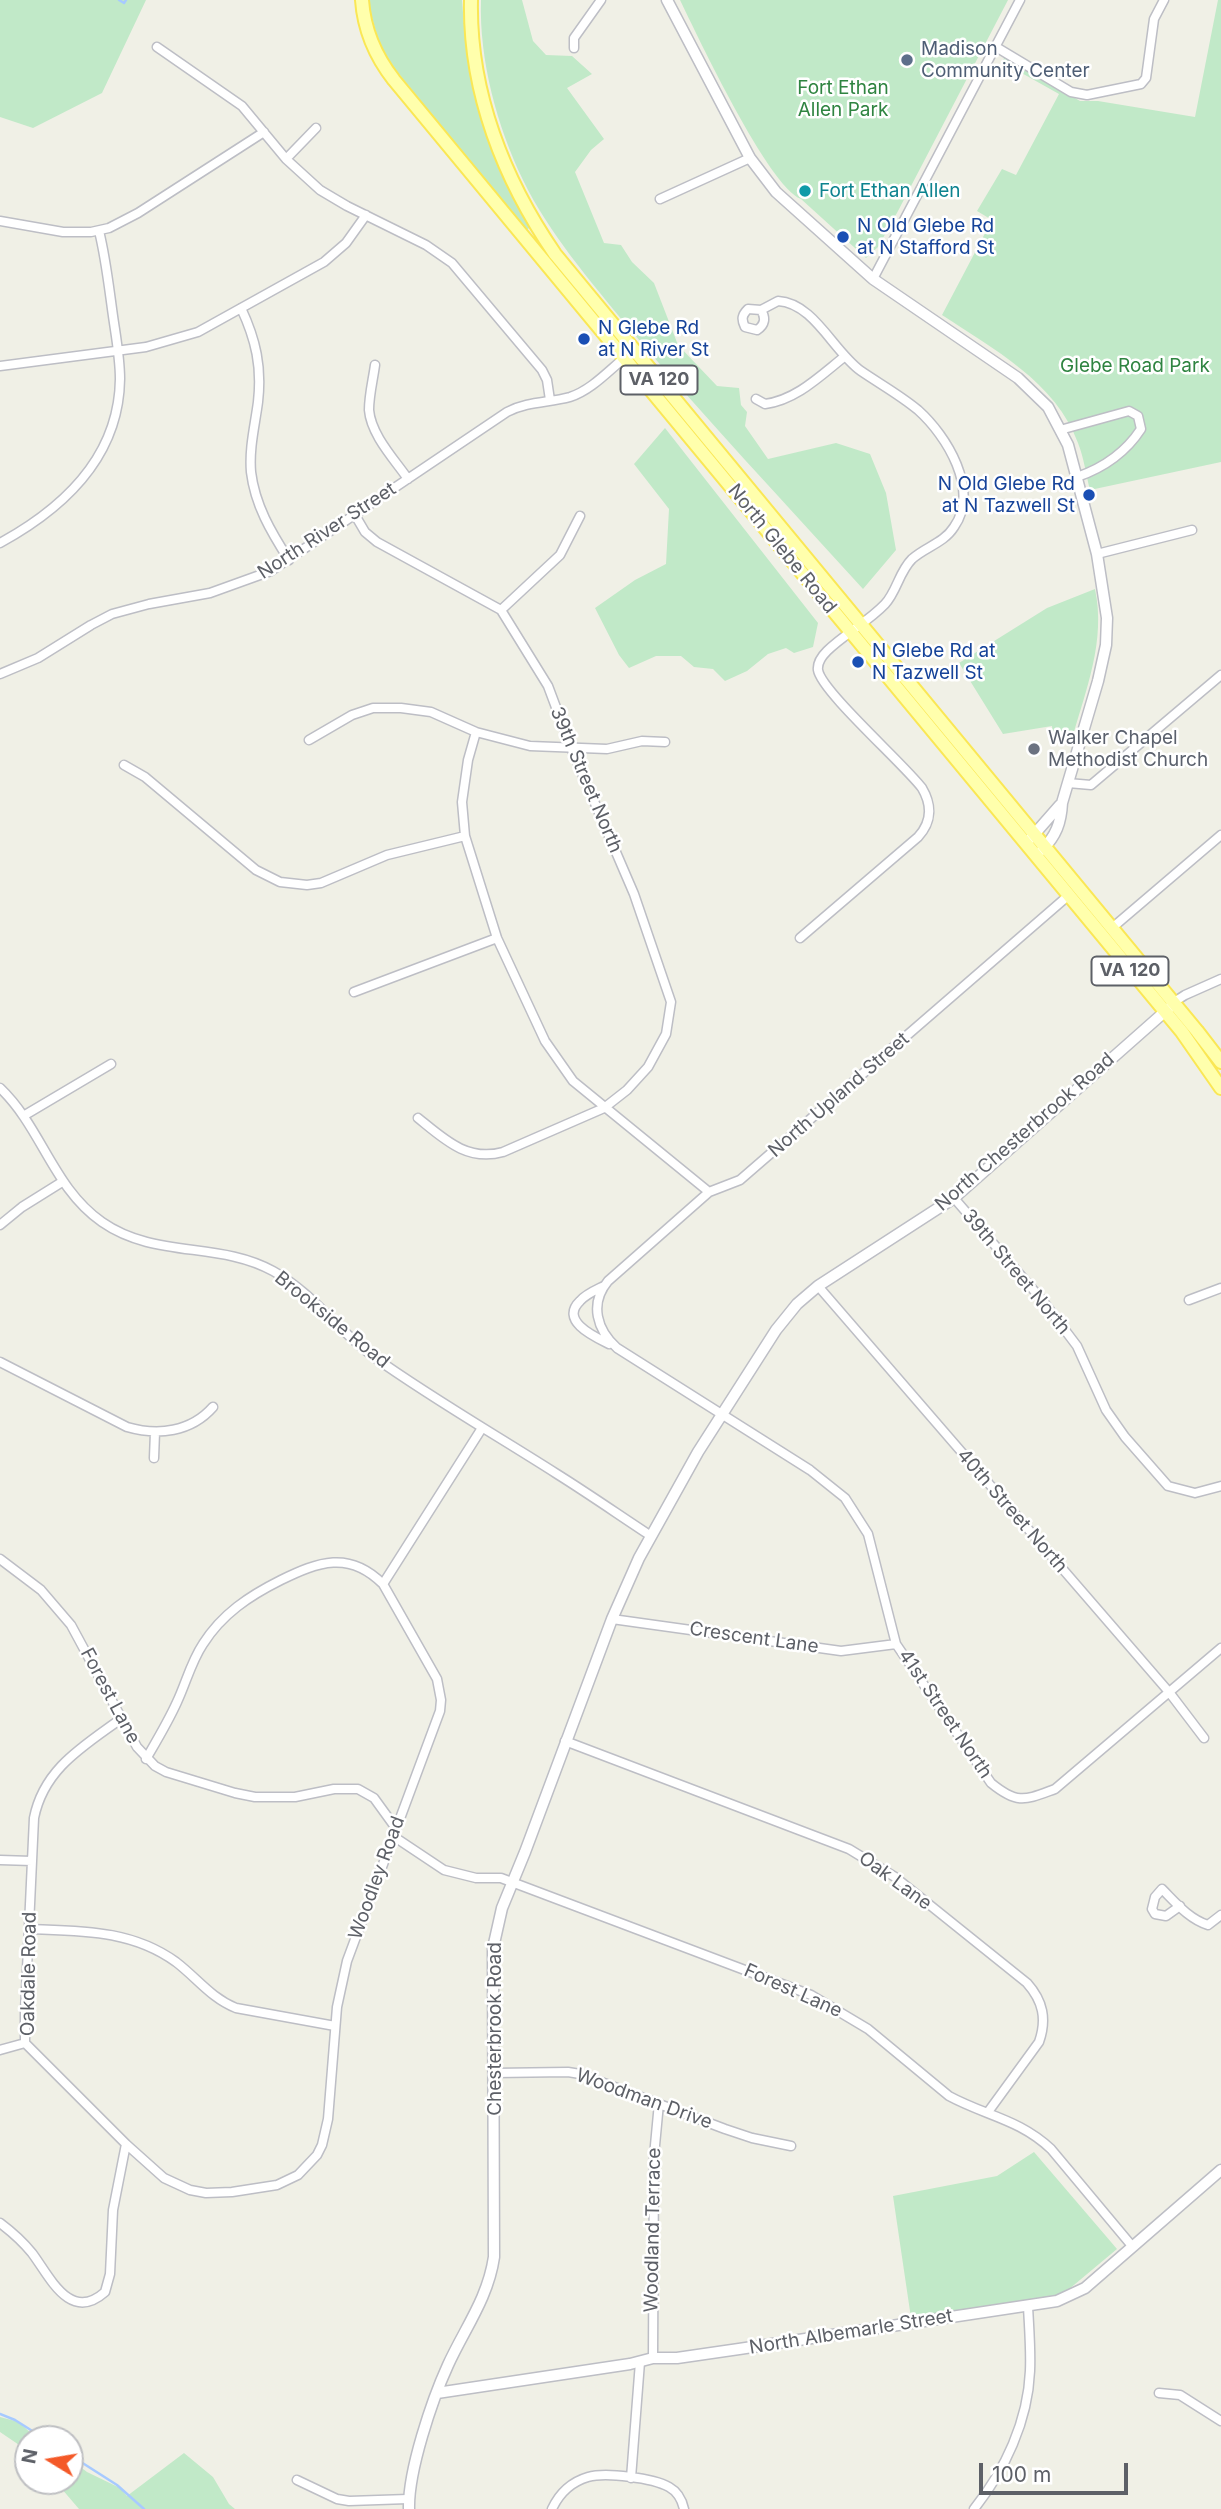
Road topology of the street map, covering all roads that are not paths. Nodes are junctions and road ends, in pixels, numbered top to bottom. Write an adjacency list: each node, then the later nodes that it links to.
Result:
1 (362, 0): 22 (main road, North Glebe Road / VA 120)
2 (471, 0): 22 (main road, North Glebe Road / VA 120)
3 (601, 0): 9 (street)
4 (667, 0): 12 (street)
5 (1020, 0): 8 (street)
6 (1164, 0): 8 (street)
7 (157, 47): 11 (street)
8 (996, 47): 18 (street)
9 (574, 48)
10 (316, 128): 13 (street)
11 (264, 132): 13 (street); 17 (street)
12 (750, 158): 14 (street); 18 (street)
13 (286, 159): 15 (street)
14 (660, 199)
15 (366, 215): 19 (street); 27 (street)
16 (0, 221): 17 (street)
17 (100, 231): 21 (street)
18 (873, 279): 28 (street)
19 (241, 308): 21 (street); 36 (street)
20 (761, 310): 23 (street)
21 (118, 351): 25 (street); 34 (street)
22 (629, 354): 27 (street, North River Street); 38 (main road, North Glebe Road / VA 120); 39 (main road, North Glebe Road / VA 120)
23 (844, 357): 26 (street); 38 (street)
24 (375, 365): 30 (street)
25 (0, 366)
26 (756, 399)
27 (550, 400): 30 (street, North River Street)
28 (1060, 430): 29 (street); 29 (street)
29 (1077, 477): 35 (street)
30 (408, 479): 31 (street, North River Street)
31 (355, 515): 36 (street, North River Street); 37 (street, 39th Street North)
32 (580, 516): 37 (street)
33 (1192, 530): 35 (street)
34 (0, 543)
35 (1097, 554): 47 (street)
36 (289, 560): 40 (street, North River Street)
37 (501, 610): 45 (street, 39th Street North)
38 (861, 624): 39 (street); 51 (main road, North Glebe Road / VA 120)
39 (850, 632): 51 (main road, North Glebe Road / VA 120); 56 (street)
40 (0, 674)
41 (1221, 675): 47 (street)
42 (476, 732): 43 (street); 45 (street); 50 (street)
43 (309, 740)
44 (665, 743): 45 (street)
45 (572, 750): 64 (street, 39th Street North)
46 (124, 765): 50 (street)
47 (1068, 783): 48 (street)
48 (1062, 803): 51 (street); 52 (street)
49 (1221, 835): 54 (street)
50 (465, 836): 55 (street)
51 (1030, 839): 52 (main road, North Glebe Road / VA 120)
52 (1041, 851): 53 (main road, North Glebe Road / VA 120); 54 (main road, North Glebe Road / VA 120)
53 (1069, 895): 59 (main road, North Glebe Road / VA 120); 68 (street, North Upland Street)
54 (1112, 928): 59 (main road, North Glebe Road / VA 120)
55 (497, 938): 58 (street); 64 (street)
56 (800, 938)
57 (1221, 979): 59 (street, North Chesterbrook Road)
58 (354, 992)
59 (1169, 1007): 60 (main road, North Glebe Road / VA 120); 63 (main road, North Glebe Road / VA 120); 69 (street, North Chesterbrook Road)
60 (1221, 1062)
61 (111, 1063): 65 (street)
62 (0, 1088): 65 (street, Brookside Road)
63 (1221, 1088)
64 (604, 1108): 66 (street, 39th Street North); 68 (street)
65 (25, 1115): 67 (street, Brookside Road)
66 (418, 1118)
67 (62, 1182): 70 (street); 79 (street, Brookside Road)
68 (709, 1192): 71 (street, North Upland Street)
69 (954, 1198): 72 (street, North Chesterbrook Road); 82 (street, 39th Street North)
70 (0, 1225)
71 (604, 1286): 75 (street); 75 (street, North Upland Street)
72 (818, 1286): 78 (street, North Chesterbrook Road); 89 (street, 40th Street North)
73 (1221, 1288): 74 (street)
74 (1189, 1300)
75 (617, 1348): 78 (street, 41st Street North)
76 (0, 1362): 80 (street)
77 (213, 1407): 80 (street)
78 (724, 1414): 83 (street, Chesterbrook Road); 87 (street, 41st Street North)
79 (482, 1428): 83 (street, Brookside Road); 85 (street)
80 (155, 1432): 81 (street)
81 (154, 1458)
82 (1221, 1486)
83 (650, 1536): 86 (street, Chesterbrook Road)
84 (0, 1559): 90 (street, Forest Lane)
85 (383, 1584): 93 (street); 94 (street, Woodley Road)
86 (612, 1619): 87 (street, Crescent Lane); 92 (street, Chesterbrook Road)
87 (896, 1644): 89 (street, 41st Street North)
88 (1221, 1648): 89 (street)
89 (1169, 1692): 91 (street, 40th Street North)
90 (122, 1718): 93 (street, Forest Lane); 97 (street, Oakdale Road)
91 (1204, 1738)
92 (565, 1741): 98 (street, Chesterbrook Road); 107 (street, Oak Lane)
93 (146, 1759): 94 (street, Forest Lane)
94 (395, 1826): 95 (street, Woodley Road)
95 (393, 1836): 98 (street, Forest Lane); 102 (street, Woodley Road)
96 (0, 1860): 97 (street)
97 (32, 1861): 101 (street, Oakdale Road)
98 (511, 1882): 105 (street, Chesterbrook Road); 107 (street, Forest Lane)
99 (1180, 1906): 100 (street)
100 (1221, 1915)
101 (30, 1929): 102 (street); 103 (street, Oakdale Road)
102 (335, 2026): 108 (street, Woodley Road)
103 (25, 2043): 104 (street); 108 (street, Oakdale Road)
104 (0, 2050)
105 (494, 2073): 106 (street, Woodman Drive); 116 (street, Chesterbrook Road)
106 (659, 2103): 109 (street, Woodman Drive); 114 (street, Woodland Terrace)
107 (988, 2112): 112 (street, Forest Lane)
108 (126, 2144): 111 (street)
109 (791, 2146)
110 (1221, 2171): 112 (street, North Albemarle Street)
111 (0, 2223)
112 (1132, 2246): 113 (street, North Albemarle Street)
113 (1028, 2306): 114 (street, North Albemarle Street); 124 (street)
114 (653, 2358): 115 (street, North Albemarle Street)
115 (640, 2362): 116 (street, North Albemarle Street); 119 (street)
116 (437, 2393): 121 (street, Chesterbrook Road)
117 (1159, 2393): 118 (street)
118 (1221, 2421)
119 (631, 2478): 122 (street); 123 (street)
120 (297, 2480): 121 (street)
121 (409, 2504)
122 (552, 2509)
123 (684, 2509)
124 (974, 2509)

